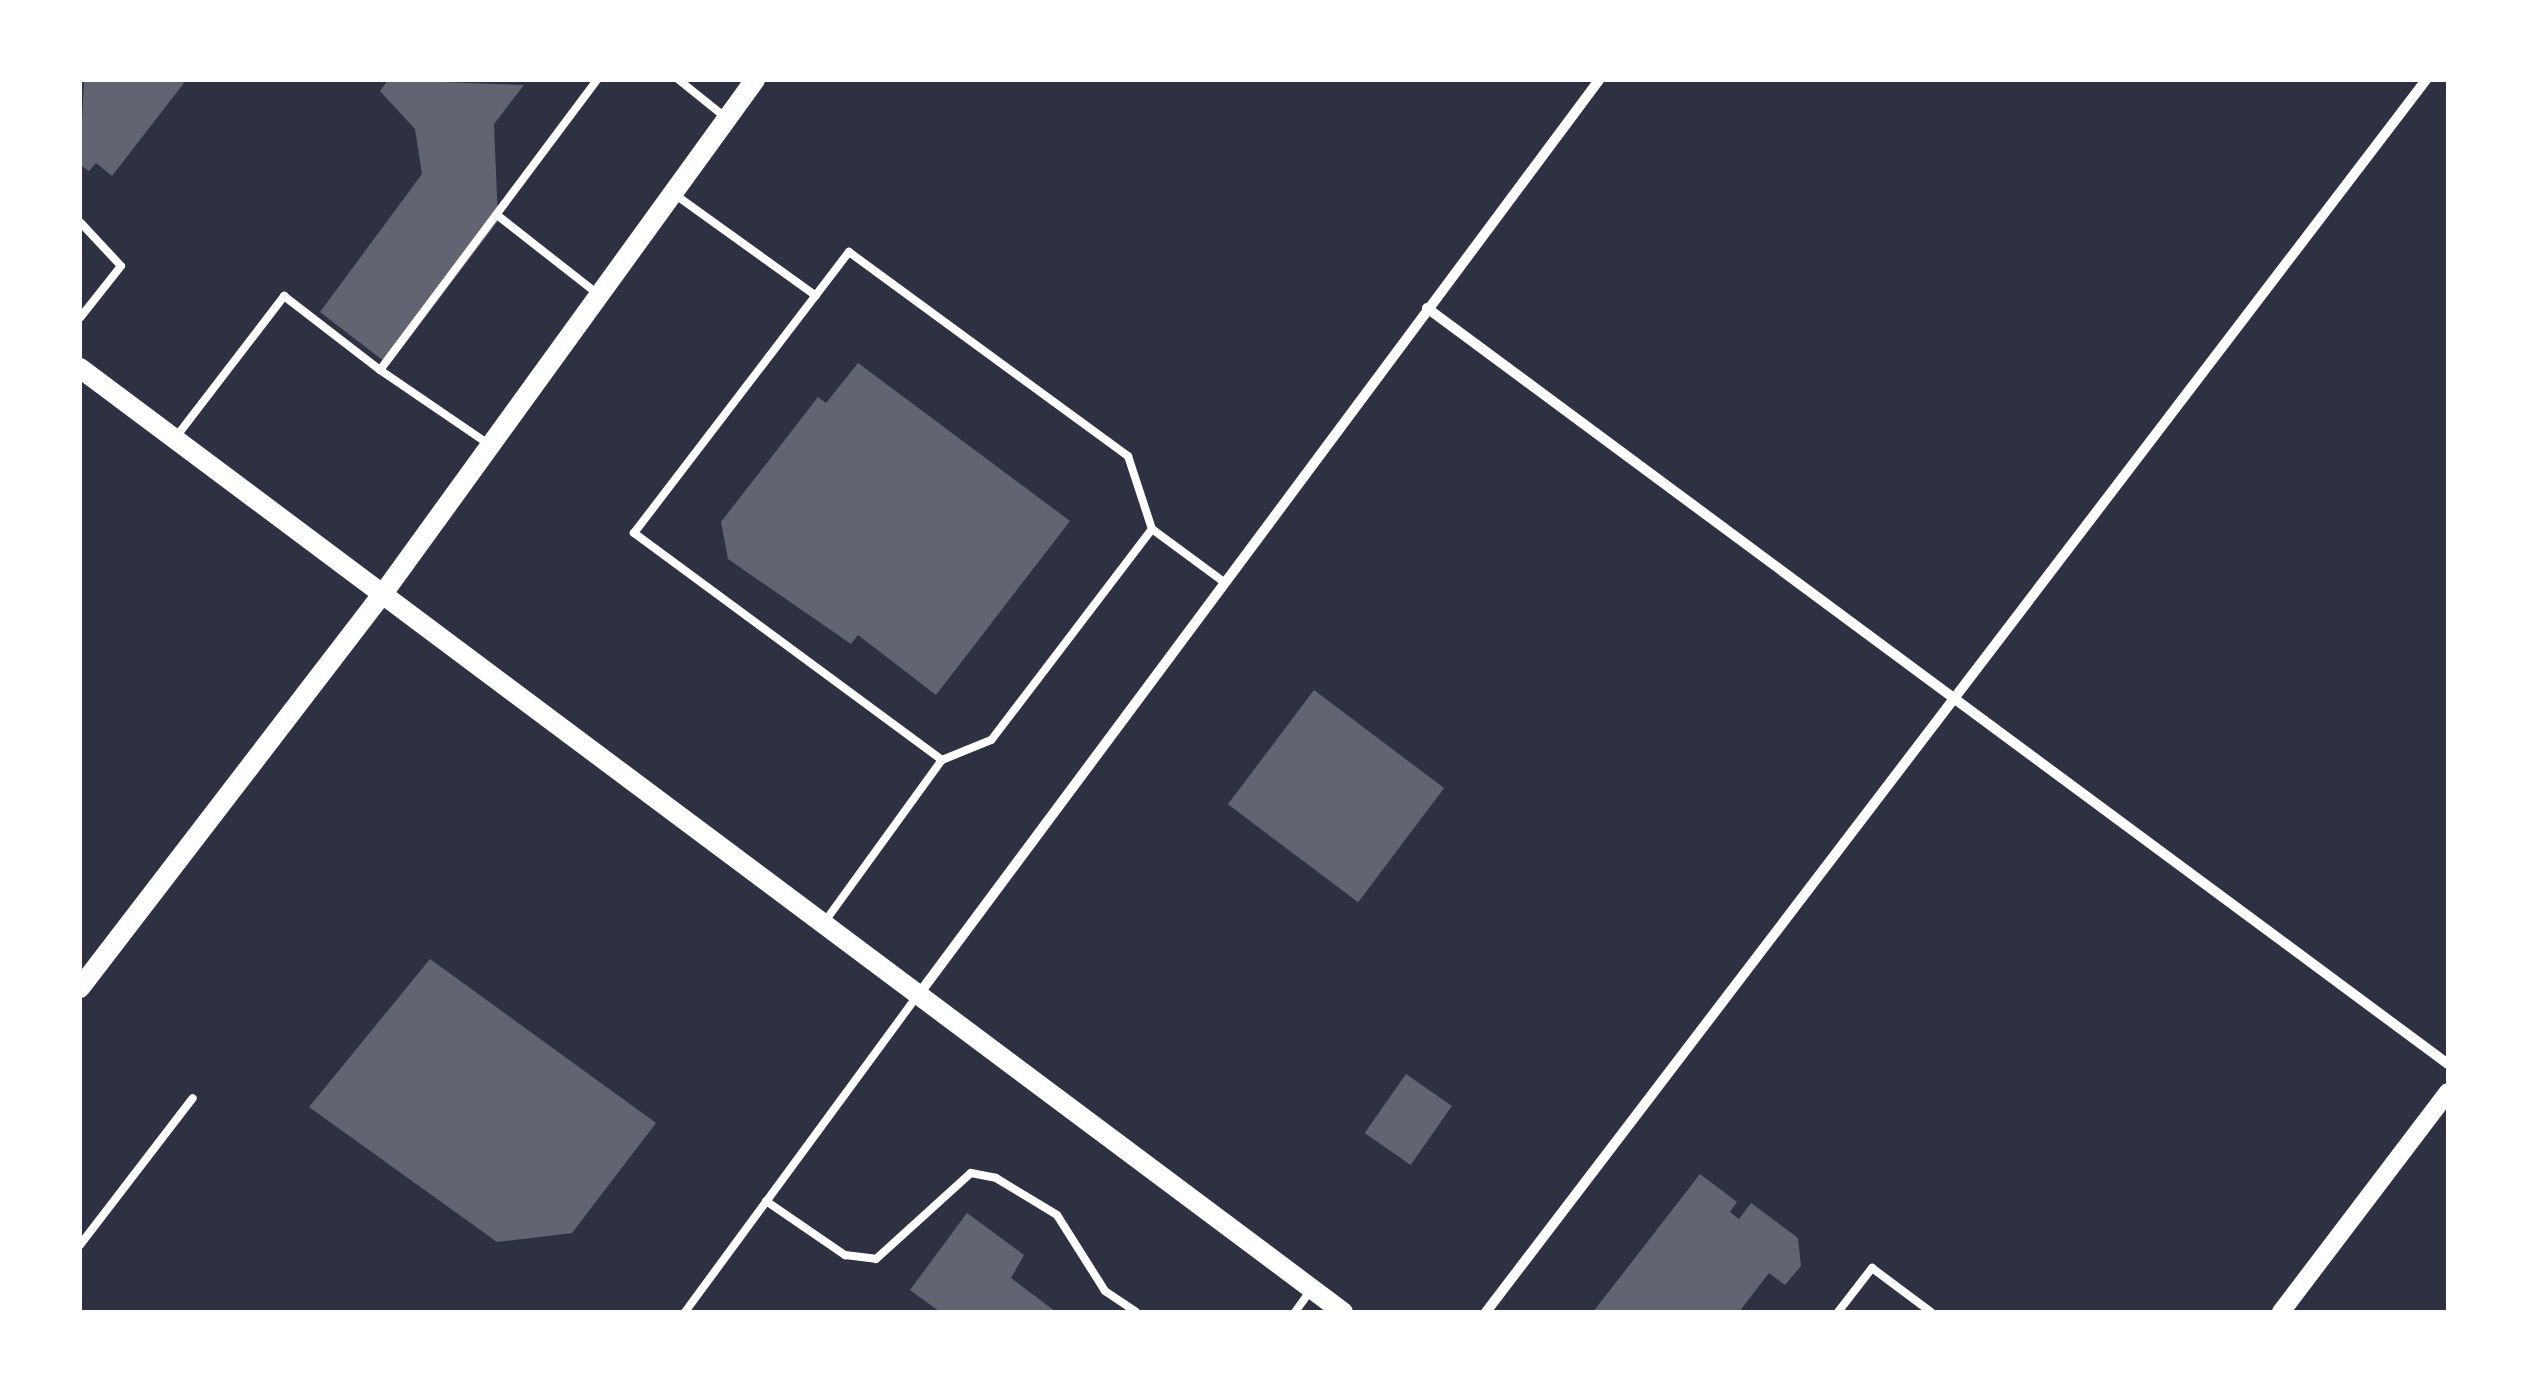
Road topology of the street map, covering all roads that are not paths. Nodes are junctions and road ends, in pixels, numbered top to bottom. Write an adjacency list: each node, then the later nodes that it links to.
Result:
1 (598, 80): 8 (lane)
2 (678, 80): 6 (lane)
3 (755, 80): 6 (main road)
4 (1599, 80): 12 (street)
5 (2426, 80): 21 (street)
6 (728, 118): 7 (main road)
7 (673, 193): 10 (main road); 11 (lane)
8 (497, 214): 10 (lane); 15 (lane)
9 (80, 222): 13 (lane)
10 (599, 294): 17 (main road)
11 (816, 296): 18 (lane); 22 (lane)
12 (1427, 308): 19 (street); 21 (street)
13 (80, 318)
14 (80, 368): 16 (main road)
15 (380, 370): 16 (lane); 17 (lane)
16 (174, 439): 20 (main road)
17 (490, 445): 20 (main road)
18 (1152, 529): 19 (lane); 22 (lane)
19 (1224, 582): 25 (street)
20 (382, 595): 23 (main road); 24 (main road)
21 (1950, 695): 26 (street); 36 (street)
22 (942, 760): 23 (lane)
23 (826, 920): 25 (main road)
24 (80, 988)
25 (922, 990): 29 (lane); 31 (main road)
26 (2448, 1064)
27 (2448, 1092): 39 (street)
28 (194, 1098): 30 (lane)
29 (766, 1201): 32 (lane); 33 (lane)
30 (80, 1245)
31 (1313, 1288): 34 (lane); 35 (main road)
32 (685, 1312)
33 (1136, 1312)
34 (1295, 1312)
35 (1343, 1312)
36 (1486, 1312)
37 (1838, 1312): 38 (lane)
38 (1932, 1312)
39 (2281, 1312)

